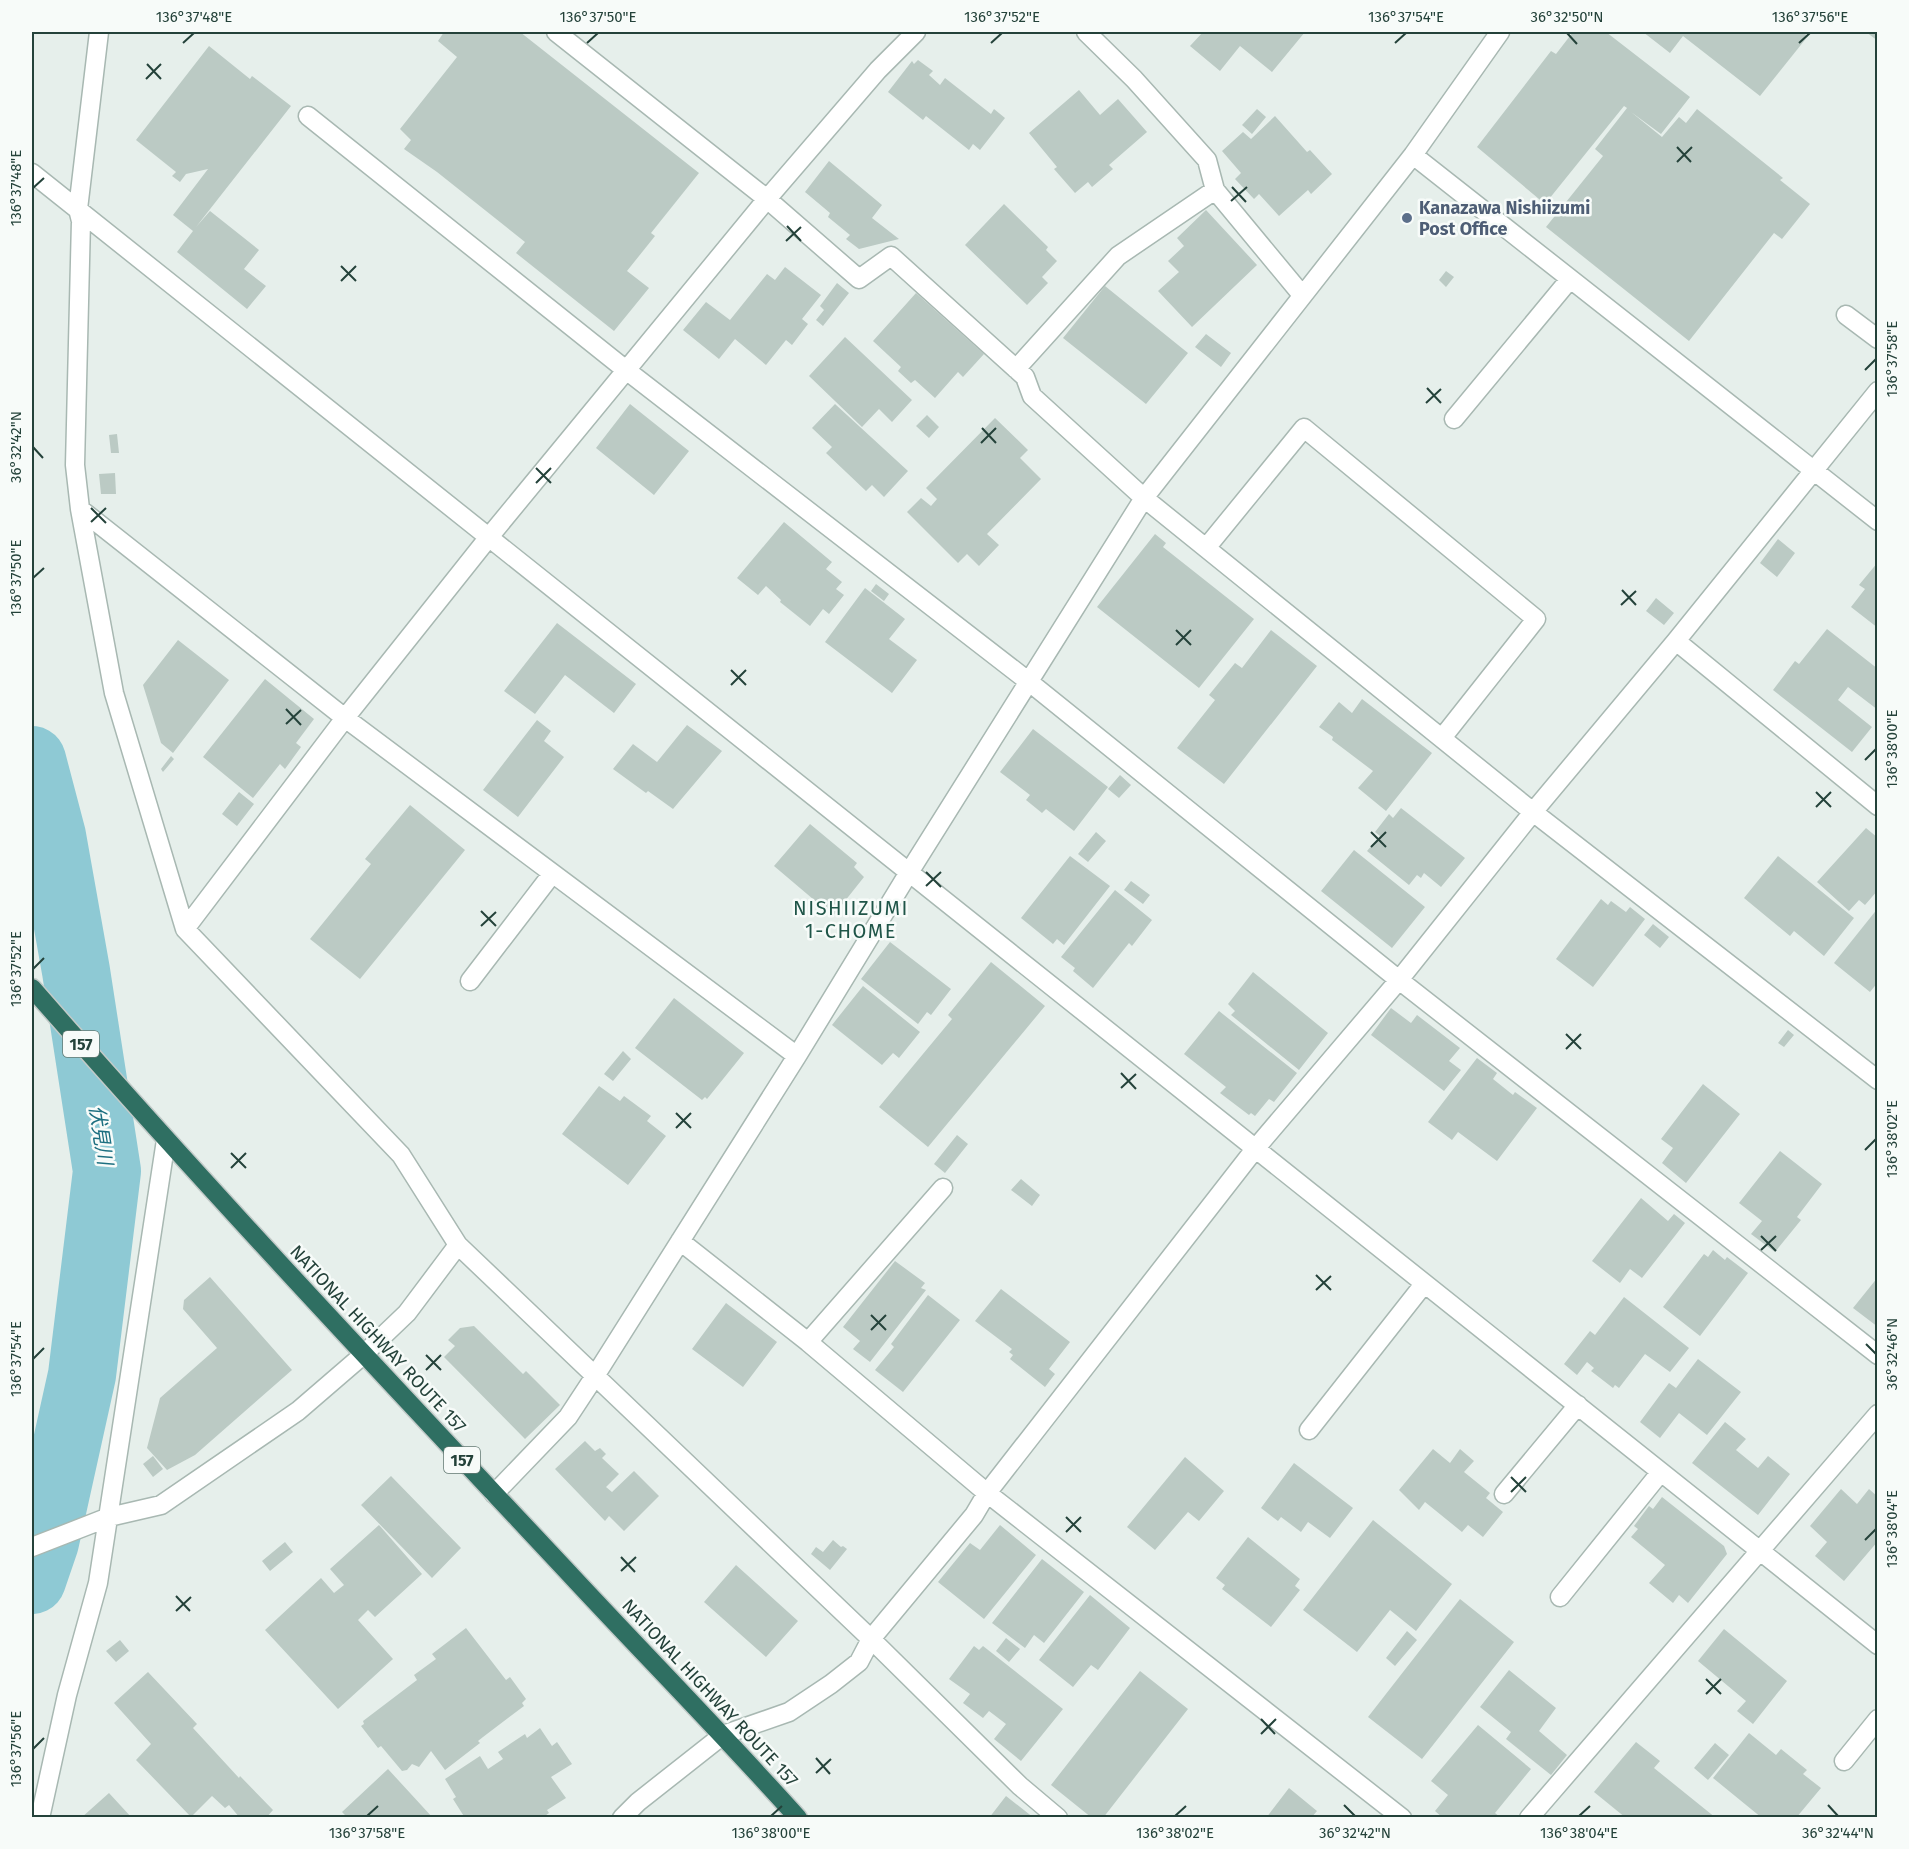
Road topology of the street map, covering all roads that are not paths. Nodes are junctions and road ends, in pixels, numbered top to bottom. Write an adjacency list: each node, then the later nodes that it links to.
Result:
1 (99, 32): 11 (street)
2 (556, 32): 10 (street)
3 (916, 32): 10 (street)
4 (1086, 32): 9 (street)
5 (1500, 32): 7 (street)
6 (308, 116): 17 (street)
7 (1413, 155): 12 (street); 13 (street)
8 (32, 173): 11 (street)
9 (1215, 190): 13 (street); 16 (street)
10 (767, 199): 16 (street); 17 (street)
11 (78, 209): 22 (street); 24 (street)
12 (1570, 279): 19 (street); 20 (street)
13 (1302, 295): 21 (street)
14 (1846, 315): 15 (street)
15 (1878, 339)
16 (1016, 369): 21 (street)
17 (626, 370): 24 (street); 27 (street)
18 (1878, 391): 20 (street)
19 (1454, 419)
20 (1813, 471): 23 (street); 26 (street)
21 (1144, 498): 25 (street); 27 (street)
22 (80, 509): 28 (street); 34 (street)
23 (1878, 521)
24 (489, 537): 28 (street); 33 (street)
25 (1206, 548): 29 (street); 29 (street)
26 (1676, 641): 30 (street); 31 (street)
27 (1028, 681): 33 (street); 35 (street)
28 (345, 718): 32 (street); 34 (street)
29 (1442, 738): 31 (street)
30 (1878, 806)
31 (1533, 812): 35 (street); 39 (street)
32 (552, 874): 36 (street); 38 (street)
33 (908, 874): 38 (street); 41 (street)
34 (185, 929): 44 (street)
35 (1399, 980): 41 (street); 48 (street)
36 (470, 981)
37 (32, 988): 40 (highway, NATIONAL HIGHWAY ROUTE 157 / 157)
38 (797, 1056): 43 (street)
39 (1878, 1080)
40 (166, 1140): 47 (highway, NATIONAL HIGHWAY ROUTE 157 / 157); 57 (street)
41 (1255, 1149): 45 (street); 54 (street)
42 (944, 1188): 46 (street)
43 (680, 1241): 46 (street); 49 (street)
44 (458, 1245): 47 (street); 49 (street)
45 (1424, 1284): 50 (street); 52 (street)
46 (808, 1342): 54 (street)
47 (363, 1355): 55 (highway, NATIONAL HIGHWAY ROUTE 157 / 157); 57 (street)
48 (1878, 1355)
49 (595, 1376): 55 (street); 61 (street)
50 (1578, 1405): 53 (street); 56 (street)
51 (1878, 1414): 59 (street)
52 (1309, 1430)
53 (1659, 1473): 59 (street); 60 (street)
54 (987, 1493): 61 (street); 70 (street)
55 (494, 1494): 64 (highway, NATIONAL HIGHWAY ROUTE 157 / 157)
56 (1504, 1494)
57 (110, 1517): 58 (street); 66 (street)
58 (32, 1546)
59 (1758, 1551): 62 (street); 71 (street)
60 (1560, 1597)
61 (872, 1639): 64 (street); 69 (street)
62 (1878, 1645)
63 (1878, 1719): 65 (street)
64 (723, 1735): 67 (street); 68 (highway, NATIONAL HIGHWAY ROUTE 157 / 157)
65 (1844, 1761)
66 (40, 1818)
67 (622, 1818)
68 (798, 1818)
69 (1058, 1818)
70 (1402, 1818)
71 (1529, 1818)

